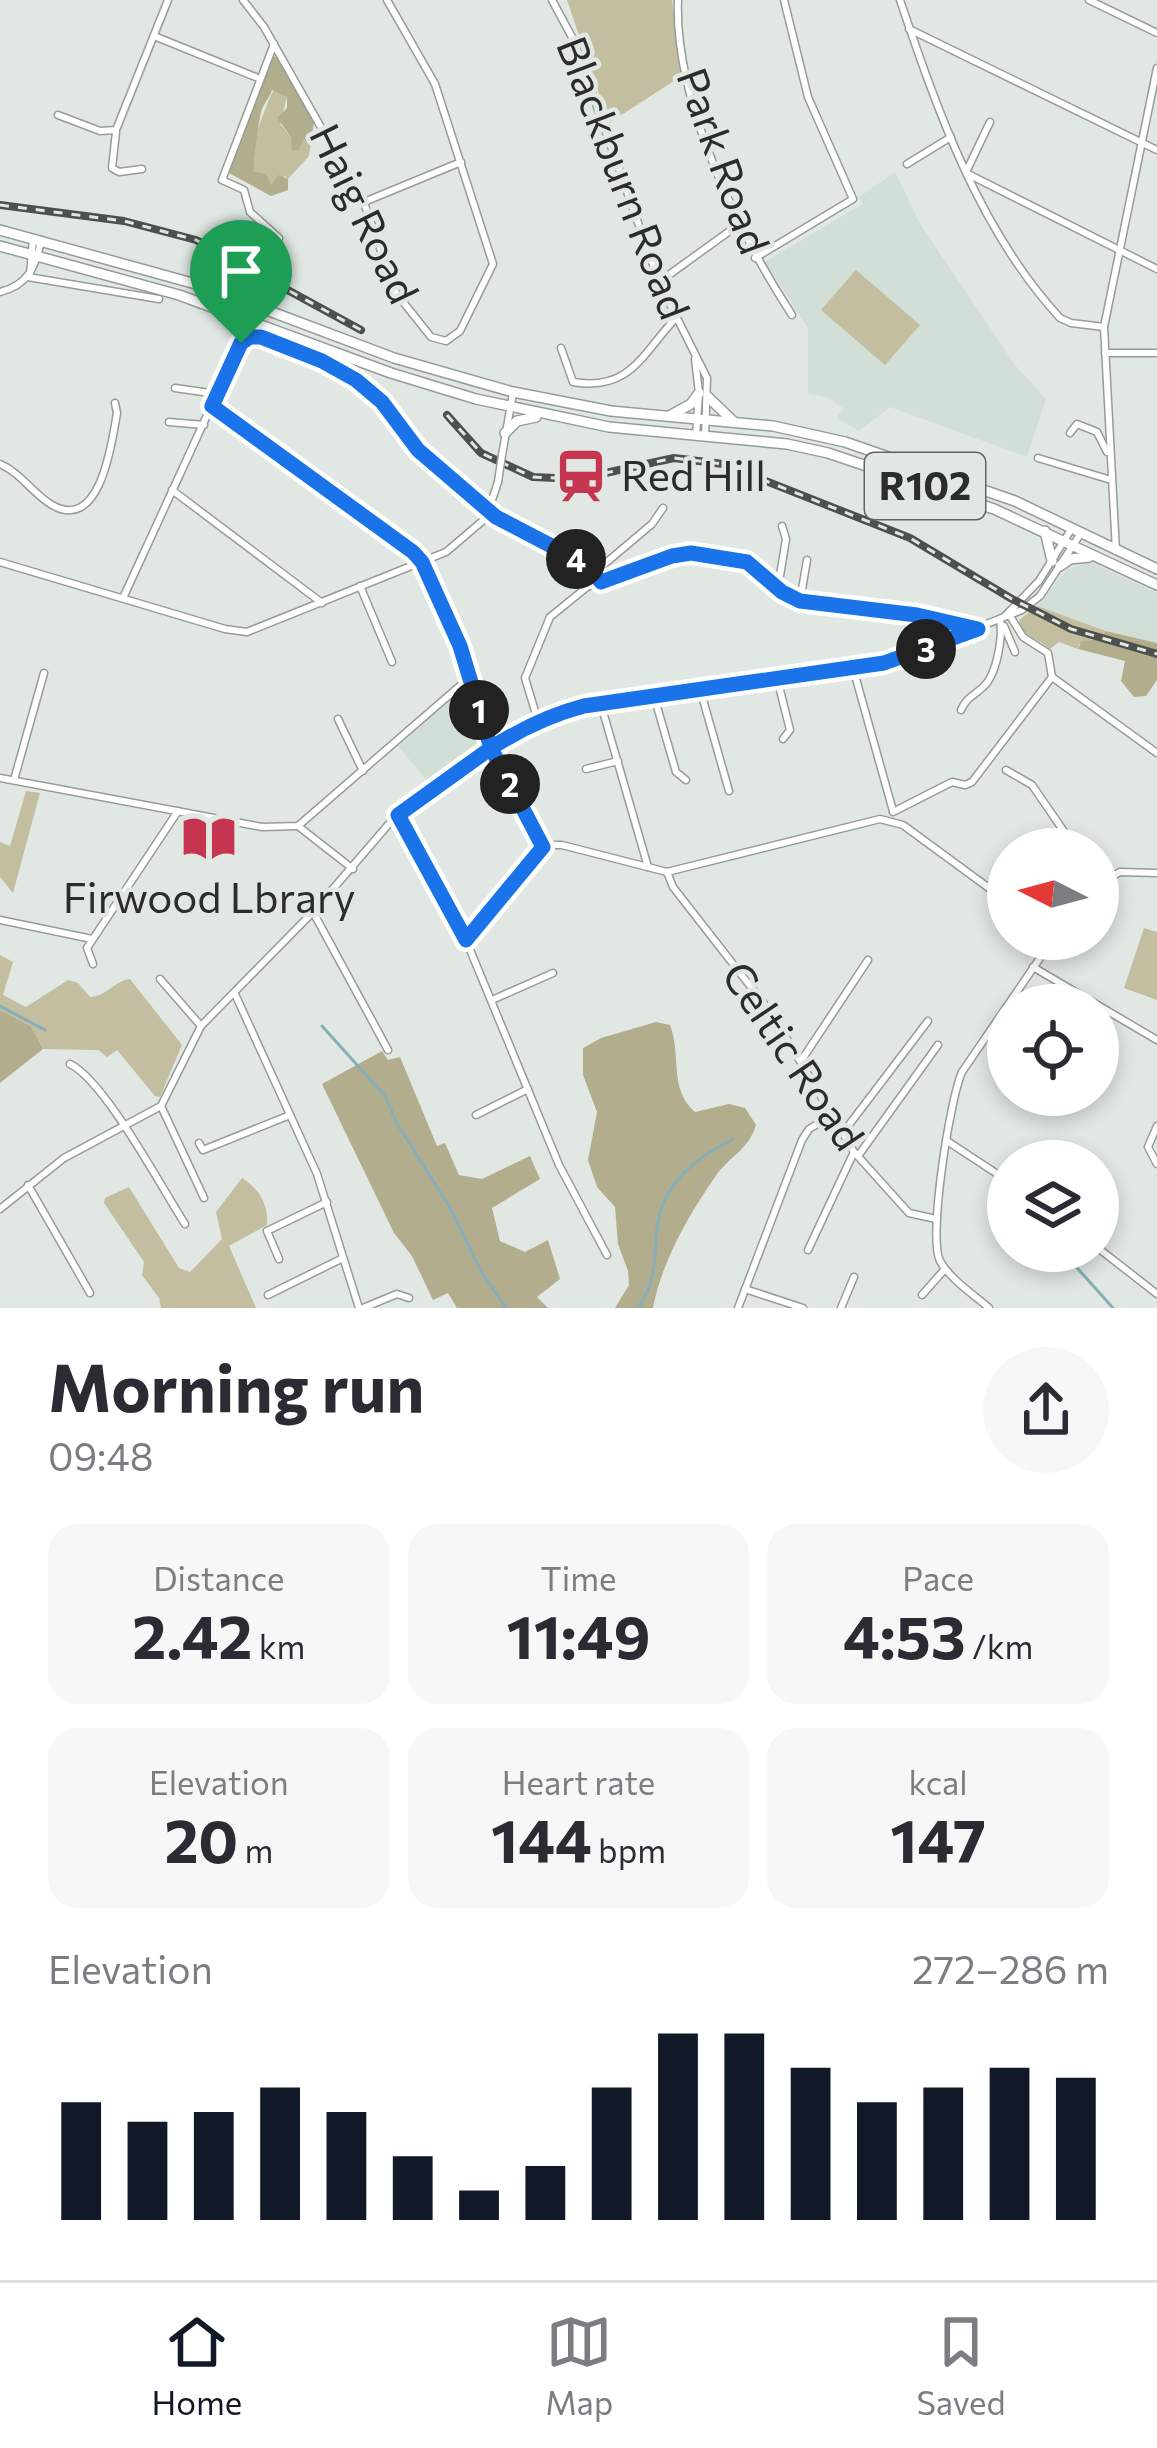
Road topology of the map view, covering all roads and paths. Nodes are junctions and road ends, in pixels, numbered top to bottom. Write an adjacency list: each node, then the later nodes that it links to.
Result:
1 (168, 0): 11 (street)
2 (243, 0): 12 (street, Haig Road)
3 (387, 0): 21 (street)
4 (552, 0): 36 (street, Blackburn Road)
5 (678, 0): 26 (street, Park Road)
6 (784, 0): 33 (street)
7 (900, 0): 9 (street)
8 (1089, 0): 10 (street)
9 (910, 29): 18 (street); 19 (street)
10 (1157, 33)
11 (154, 36): 14 (street); 17 (street)
12 (274, 44): 14 (street); 25 (street, Haig Road)
13 (1157, 68): 19 (street)
14 (258, 78): 28 (street)
15 (58, 115): 17 (street)
16 (990, 122): 24 (street)
17 (116, 130): 23 (street)
18 (951, 137): 22 (street); 24 (street)
19 (1142, 143): 20 (street); 31 (street)
20 (1157, 150)
21 (460, 162): 25 (street); 25 (street, Haig Road)
22 (908, 164)
23 (142, 169)
24 (968, 172): 31 (street); 41 (street)
25 (364, 202)
26 (739, 224): 33 (street, Park Road); 36 (street)
27 (0, 230): 29 (main road, R102)
28 (279, 238)
29 (37, 240): 32 (street); 46 (main road, R102)
30 (0, 246): 32 (main road, R102)
31 (1120, 252): 34 (street); 41 (street)
32 (34, 255): 35 (street); 50 (main road, R102)
33 (755, 258): 39 (street, Park Road)
34 (1157, 269)
35 (28, 275): 37 (street); 38 (street)
36 (658, 282): 40 (street, Blackburn Road)
37 (0, 292)
38 (159, 299)
39 (792, 315)
40 (676, 318): 42 (street); 48 (street, Blackburn Road)
41 (1104, 327): 43 (street)
42 (561, 348)
43 (1105, 352): 44 (street); 62 (street)
44 (1157, 352)
45 (176, 388): 47 (street)
46 (513, 392): 52 (street); 54 (main road, R102)
47 (217, 394): 51 (street); 68 (street)
48 (704, 395): 54 (main road); 55 (street, Blackburn Road); 58 (main road)
49 (115, 403): 64 (street)
50 (493, 404): 52 (main road, R102); 59 (main road)
51 (212, 406): 57 (street); 79 (street)
52 (510, 407): 53 (main road, R102); 59 (street)
53 (547, 416): 59 (main road); 61 (main road, R102)
54 (666, 417): 55 (main road, R102)
55 (702, 420): 58 (main road, R102); 61 (street, Blackburn Road)
56 (169, 422): 57 (street)
57 (204, 424): 66 (street)
58 (736, 424): 70 (main road, R102)
59 (505, 433): 68 (street, bridge)
60 (1070, 434): 62 (street)
61 (701, 437): 72 (main road, R102)
62 (1110, 455): 65 (street)
63 (1038, 458): 65 (street)
64 (0, 464)
65 (1111, 479): 71 (street)
66 (172, 490): 87 (street); 89 (street)
67 (663, 508): 82 (street)
68 (490, 512): 79 (street); 82 (street)
69 (782, 526): 86 (street)
70 (1076, 530): 73 (main road, R102); 74 (street)
71 (1114, 530): 73 (street); 75 (street)
72 (1045, 531): 74 (main road, R102); 80 (main road)
73 (1094, 540): 75 (main road, R102)
74 (1068, 543): 76 (main road, R102); 80 (street)
75 (1116, 552): 81 (main road, R102)
76 (1094, 557): 80 (main road); 85 (main road, R102)
77 (807, 560): 88 (street)
78 (0, 562): 87 (street)
79 (422, 562): 84 (street); 98 (street)
80 (1056, 563): 90 (street)
81 (1157, 569)
82 (596, 572): 83 (street)
83 (601, 582): 86 (street); 105 (street)
84 (360, 586): 89 (street); 94 (street)
85 (1157, 586)
86 (778, 588): 88 (street)
87 (123, 598): 89 (street)
88 (800, 601): 92 (street)
89 (322, 603)
90 (1009, 615): 91 (street); 97 (street)
91 (1001, 621): 92 (street); 93 (street); 103 (street)
92 (978, 629): 95 (street)
93 (1015, 652)
94 (392, 662)
95 (853, 668): 99 (street); 119 (street)
96 (44, 673): 114 (street)
97 (1052, 676): 108 (street); 119 (street)
98 (470, 678): 107 (street); 112 (street)
99 (777, 678): 100 (street); 106 (street)
100 (700, 688): 101 (street); 116 (street)
101 (654, 695): 105 (street); 115 (street)
102 (602, 708): 109 (street)
103 (961, 710)
104 (338, 719): 112 (street)
105 (538, 721): 107 (street)
106 (783, 739)
107 (491, 748): 118 (street); 122 (street)
108 (1157, 753)
109 (619, 760): 110 (street); 123 (street)
110 (586, 770)
111 (1006, 770): 121 (street)
112 (363, 771): 120 (street)
113 (0, 778): 114 (street)
114 (14, 780): 117 (street)
115 (686, 780)
116 (729, 791)
117 (178, 811): 120 (street); 131 (street)
118 (398, 815): 124 (street); 132 (street)
119 (893, 816): 125 (street); 128 (street)
120 (298, 826): 124 (street)
121 (1062, 828)
122 (543, 847): 123 (street); 132 (street)
123 (648, 867): 125 (street)
124 (353, 869): 129 (street)
125 (667, 872): 148 (street, Celtic Road)
126 (1157, 873): 127 (street)
127 (1119, 874)
128 (987, 886)
129 (314, 912): 140 (street); 147 (street)
130 (0, 920): 131 (street)
131 (92, 938): 135 (street)
132 (466, 940): 141 (street)
133 (868, 960): 148 (street)
134 (1038, 960): 136 (street)
135 (93, 964)
136 (1033, 967): 139 (street); 145 (street)
137 (554, 973): 141 (street)
138 (160, 979): 143 (street)
139 (1023, 984)
140 (234, 993): 143 (street); 152 (street)
141 (492, 1000): 150 (street)
142 (928, 1021): 157 (street)
143 (201, 1026): 151 (street)
144 (987, 1038): 158 (street)
145 (1157, 1040)
146 (938, 1045): 160 (street)
147 (388, 1050)
148 (801, 1061): 154 (street, Celtic Road)
149 (70, 1064): 156 (street)
150 (528, 1089): 153 (street); 170 (street)
151 (160, 1106): 156 (street); 164 (street)
152 (290, 1115): 159 (street); 165 (street)
153 (476, 1115)
154 (831, 1116): 157 (street, Celtic Road); 176 (street)
155 (1157, 1126): 161 (street)
156 (124, 1128): 163 (street); 168 (street)
157 (842, 1134): 160 (street, Celtic Road)
158 (947, 1141): 162 (street); 167 (street)
159 (199, 1143)
160 (856, 1154): 167 (street, Celtic Road); 169 (street)
161 (1157, 1164)
162 (987, 1167)
163 (28, 1185): 166 (street); 177 (street)
164 (204, 1198)
165 (327, 1202): 171 (street); 172 (street)
166 (0, 1209)
167 (936, 1219): 174 (street)
168 (185, 1224)
169 (808, 1250)
170 (607, 1255)
171 (279, 1258)
172 (343, 1258): 179 (street); 182 (street)
173 (1119, 1264): 178 (street)
174 (945, 1269): 180 (street); 186 (street)
175 (854, 1276): 185 (street)
176 (745, 1288): 183 (street); 184 (street)
177 (90, 1293)
178 (1157, 1294)
179 (268, 1295)
180 (922, 1295)
181 (409, 1298): 182 (street)
182 (361, 1308)
183 (738, 1308)
184 (803, 1308)
185 (841, 1308)
186 (988, 1308)

